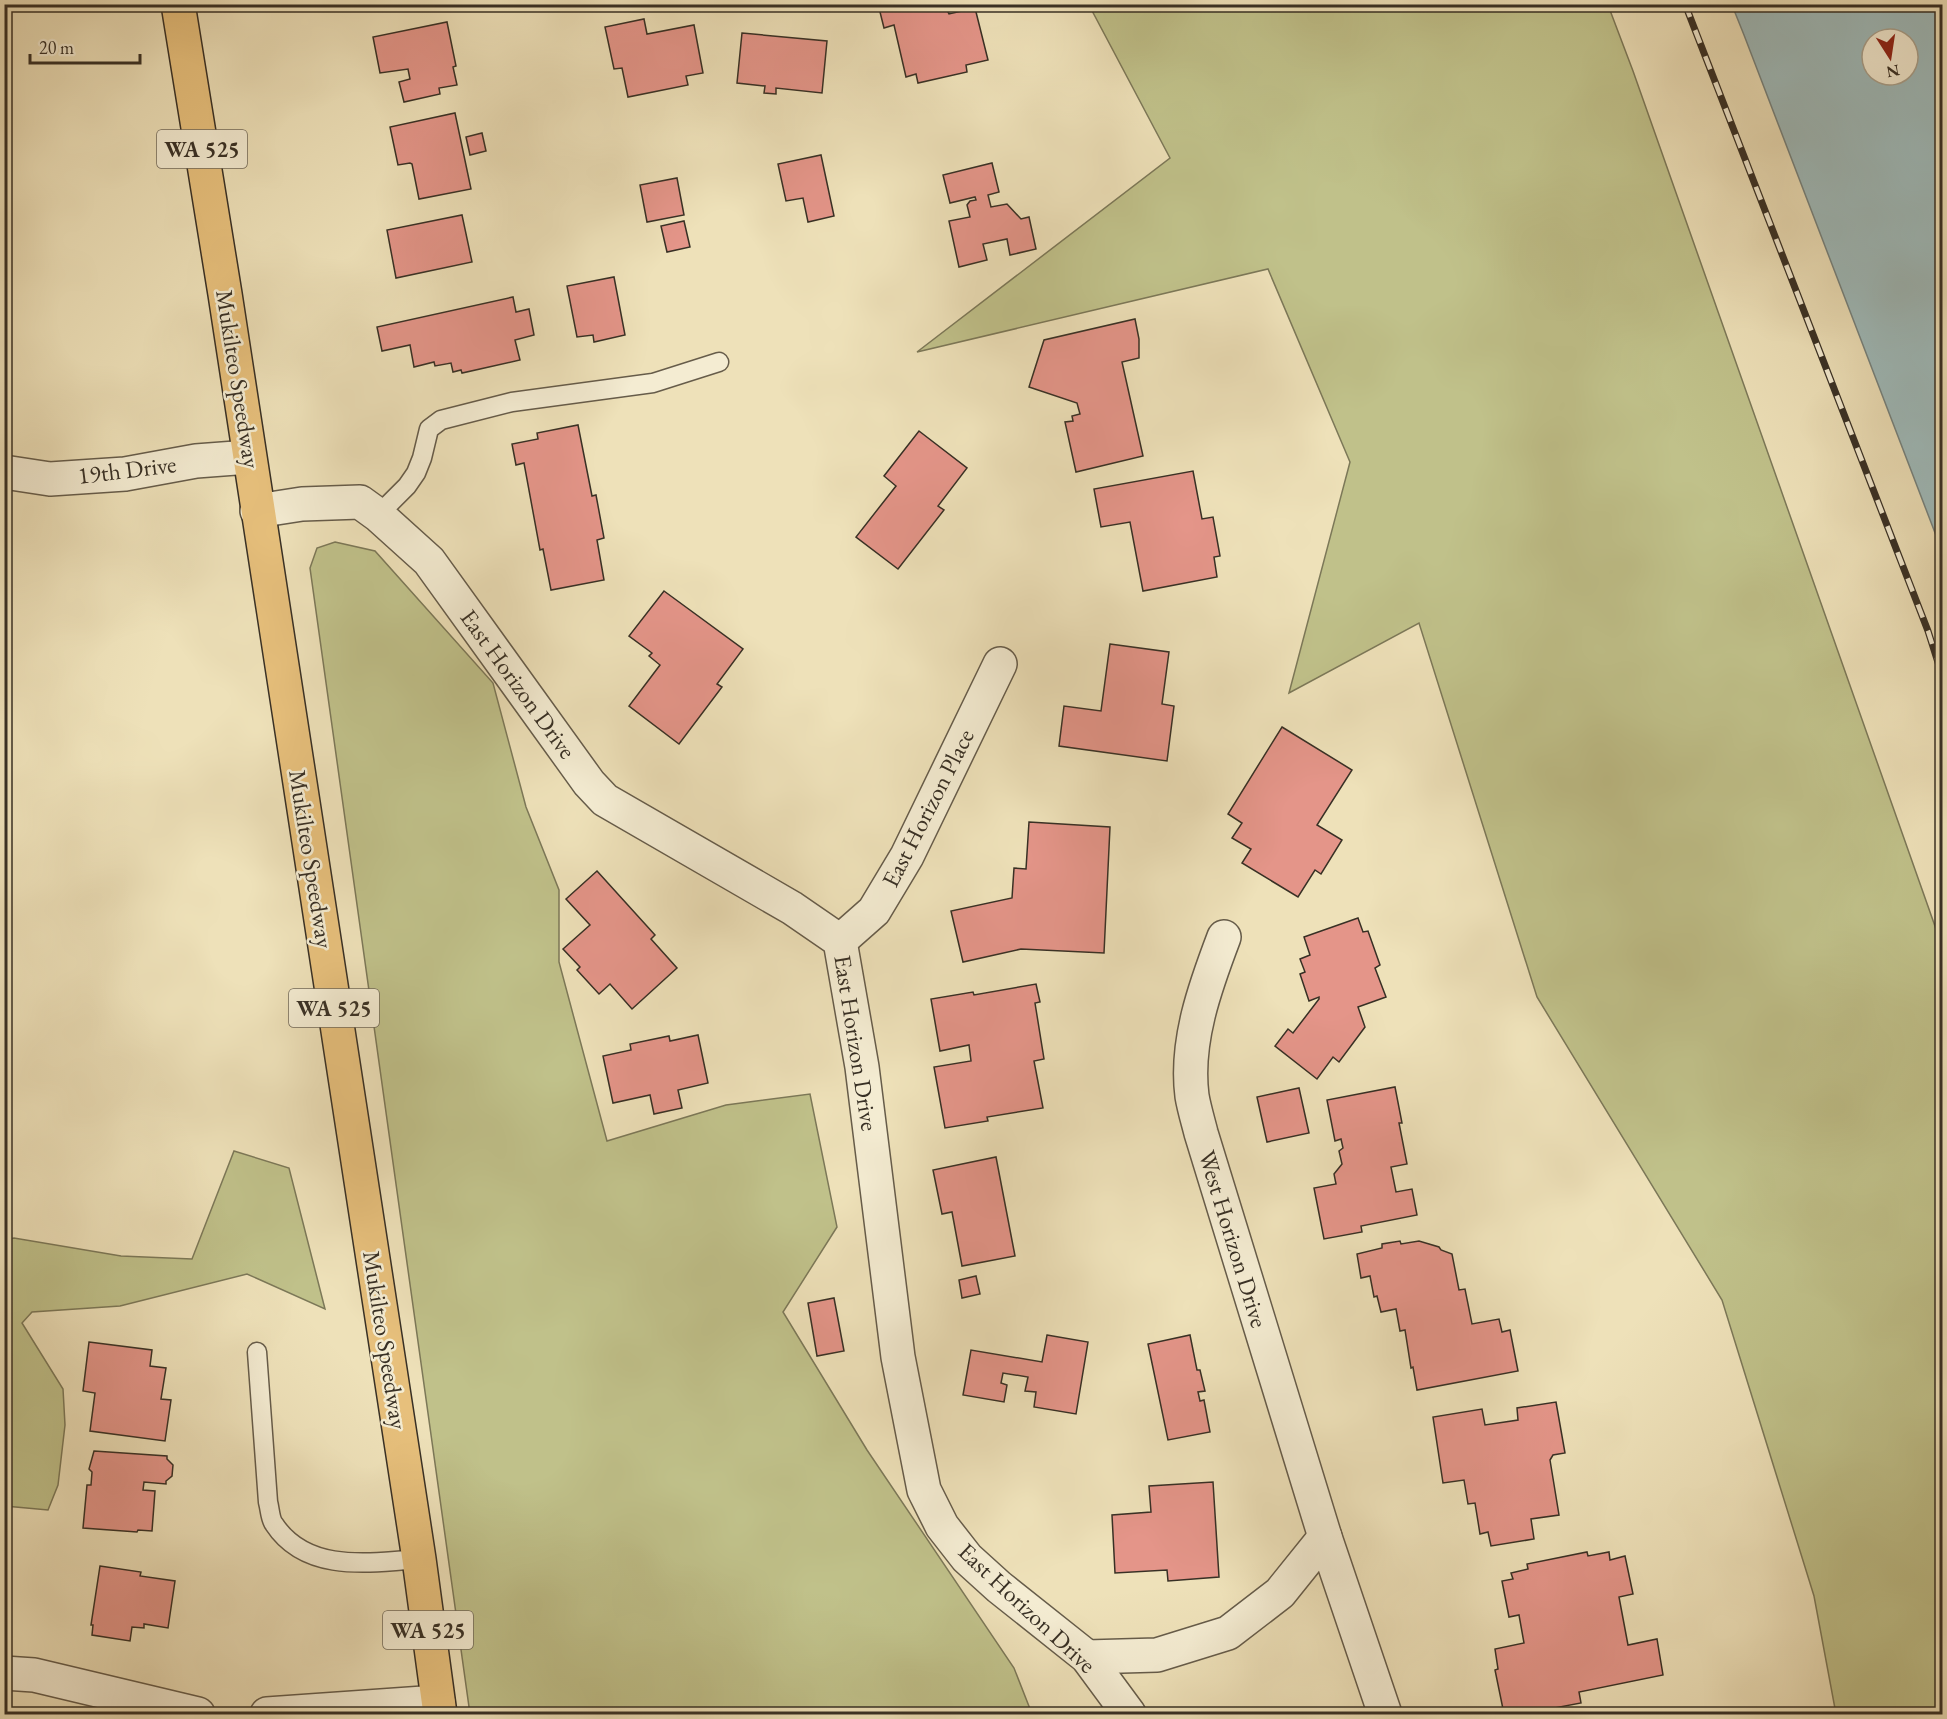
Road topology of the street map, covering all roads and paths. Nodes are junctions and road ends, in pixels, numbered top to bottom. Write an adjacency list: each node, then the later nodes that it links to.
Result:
1 (178, 4): 3 (main road, Mukilteo Speedway / WA 525)
2 (719, 362): 6 (lane)
3 (249, 457): 4 (street, 19th Drive); 5 (main road, Mukilteo Speedway / WA 525)
4 (4, 472)
5 (257, 511): 6 (street, East Horizon Drive); 12 (main road, Mukilteo Speedway / WA 525)
6 (378, 515): 9 (street, East Horizon Drive)
7 (1000, 664): 9 (street, East Horizon Place)
8 (1224, 937): 11 (street, West Horizon Drive)
9 (840, 941): 13 (street, East Horizon Drive)
10 (257, 1352): 12 (lane)
11 (1325, 1537): 13 (street); 19 (street, West Horizon Drive)
12 (418, 1559): 15 (main road, Mukilteo Speedway / WA 525)
13 (1087, 1657): 18 (street, East Horizon Drive)
14 (4, 1673): 16 (street)
15 (439, 1708): 17 (street)
16 (198, 1714)
17 (267, 1714)
18 (1129, 1714)
19 (1385, 1714)

